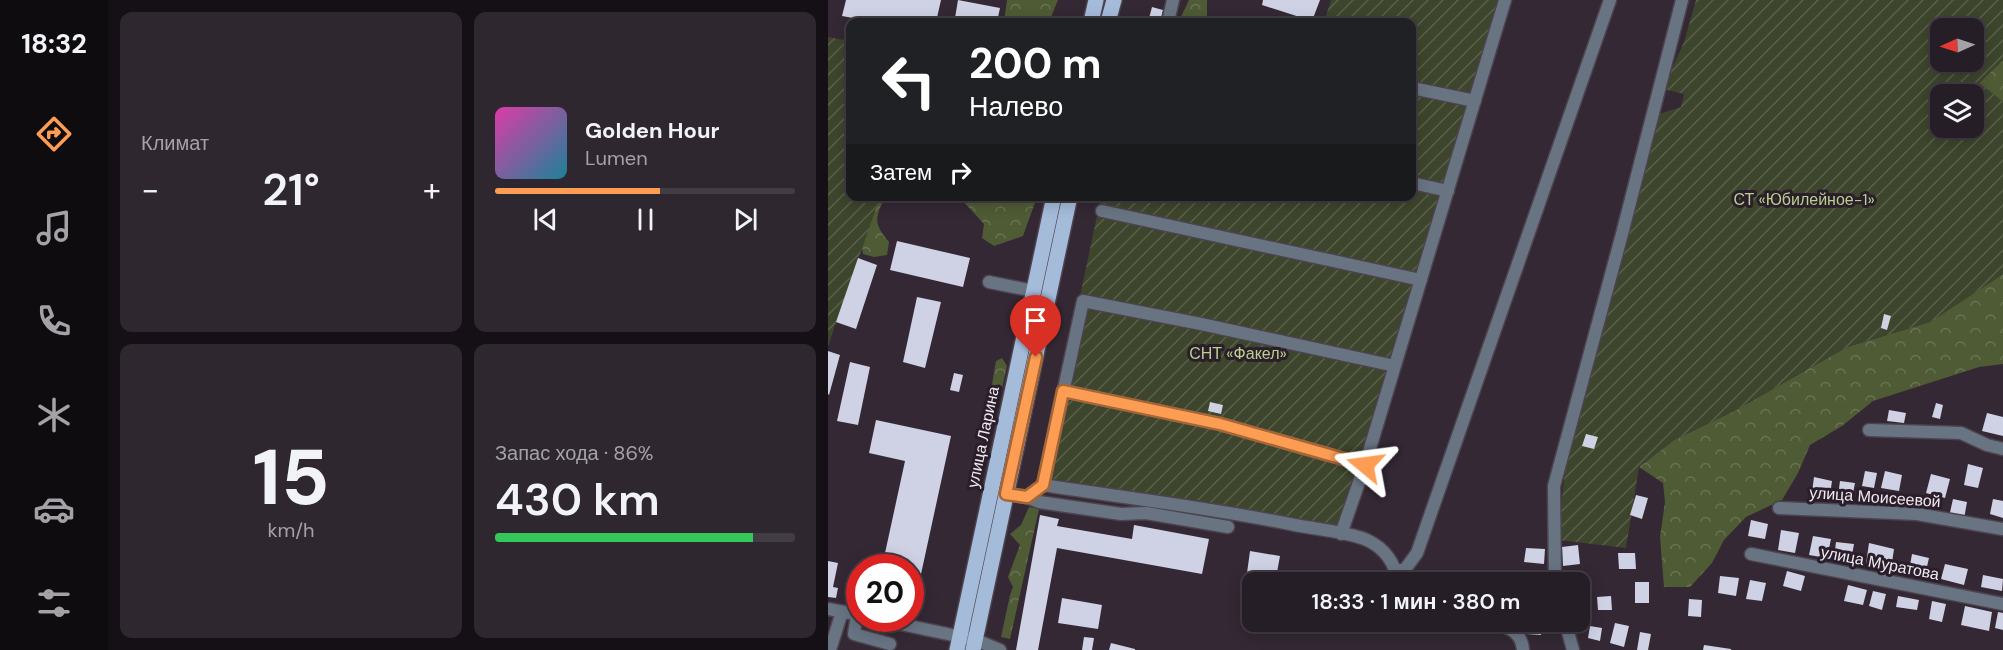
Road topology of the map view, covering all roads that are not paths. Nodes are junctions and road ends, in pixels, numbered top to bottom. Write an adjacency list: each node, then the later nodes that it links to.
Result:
1 (1096, 0): 7 (main road)
2 (1114, 0): 8 (main road)
3 (1173, 0): 9 (street)
4 (1505, 0): 11 (street)
5 (1610, 0): 34 (street)
6 (1682, 0): 35 (street)
7 (1092, 18)
8 (1109, 18)
9 (1169, 18)
10 (1416, 89): 11 (street)
11 (1475, 101): 13 (street)
12 (1416, 184): 13 (street)
13 (1448, 191): 17 (street)
14 (1053, 201): 19 (main road, улица Ларина)
15 (1069, 201): 26 (main road)
16 (1102, 212): 17 (street)
17 (1421, 280): 20 (street)
18 (989, 282): 19 (street)
19 (1034, 291): 44 (main road, улица Ларина)
20 (1395, 366): 21 (street); 24 (street)
21 (1063, 391): 24 (street); 25 (street)
22 (1869, 430): 23 (street)
23 (2003, 449)
24 (1365, 465): 31 (street)
25 (1043, 485): 27 (street); 31 (street)
26 (1006, 494): 27 (street); 46 (main road)
27 (1027, 497): 29 (street)
28 (1779, 507): 30 (street, улица Моисеевой)
29 (1228, 527)
30 (2003, 529)
31 (1341, 534): 33 (street)
32 (1751, 554): 36 (street, улица Муратова)
33 (1395, 572)
34 (1402, 572)
35 (1555, 572)
36 (2003, 604)
37 (828, 609): 38 (street)
38 (842, 612): 39 (street); 47 (street)
39 (846, 613)
40 (854, 632): 45 (street)
41 (920, 632): 44 (street)
42 (1515, 632): 49 (street)
43 (1568, 632): 50 (street)
44 (958, 643): 46 (street)
45 (890, 644)
46 (974, 645): 48 (street)
47 (830, 650)
48 (1000, 650)
49 (1523, 650)
50 (1573, 650)

